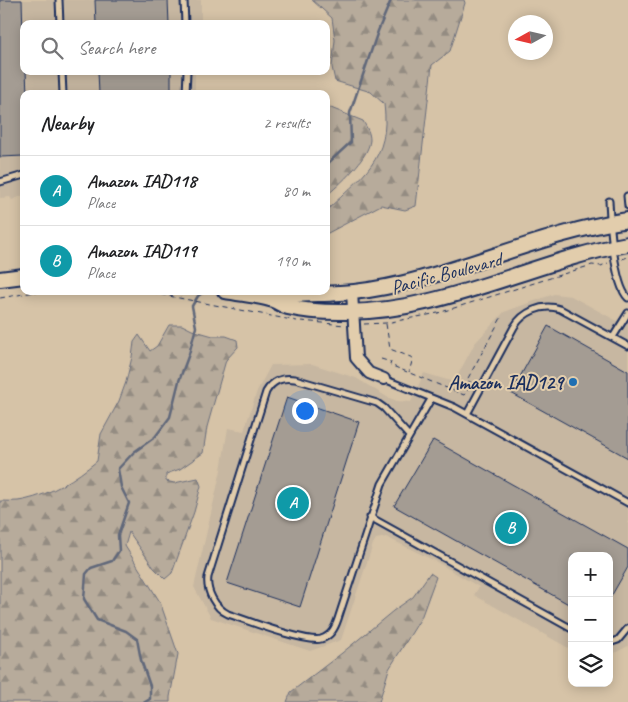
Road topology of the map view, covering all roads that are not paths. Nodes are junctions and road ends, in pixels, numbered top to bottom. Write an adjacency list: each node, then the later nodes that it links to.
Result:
1 (59, 0): 3 (lane)
2 (184, 0): 4 (lane)
3 (60, 20)
4 (185, 20)
5 (62, 75): 7 (lane)
6 (187, 75): 8 (lane)
7 (63, 90)
8 (186, 90)
9 (20, 177): 10 (lane)
10 (0, 182)
11 (627, 196): 13 (lane)
12 (609, 201): 15 (lane)
13 (628, 206)
14 (628, 220): 15 (main road, Pacific Boulevard)
15 (610, 223): 17 (lane); 20 (main road, Pacific Boulevard)
16 (628, 244): 17 (main road, Pacific Boulevard)
17 (613, 247): 24 (lane); 26 (main road, Pacific Boulevard)
18 (20, 276): 19 (main road)
19 (0, 279)
20 (352, 292): 21 (main road, Pacific Boulevard); 26 (street)
21 (330, 293)
22 (248, 295): 25 (main road, Pacific Boulevard)
23 (286, 295): 25 (main road, Pacific Boulevard)
24 (628, 298)
25 (271, 299): 26 (main road, Pacific Boulevard)
26 (352, 312): 30 (street)
27 (628, 313): 28 (lane)
28 (613, 338): 29 (lane); 32 (lane)
29 (628, 346)
30 (384, 379): 31 (lane)
31 (431, 399): 32 (lane); 33 (lane)
32 (467, 414): 34 (lane)
33 (409, 436): 35 (lane); 35 (lane)
34 (628, 503)
35 (370, 517): 36 (lane)
36 (568, 627)
37 (628, 628): 38 (lane)
38 (612, 642)

